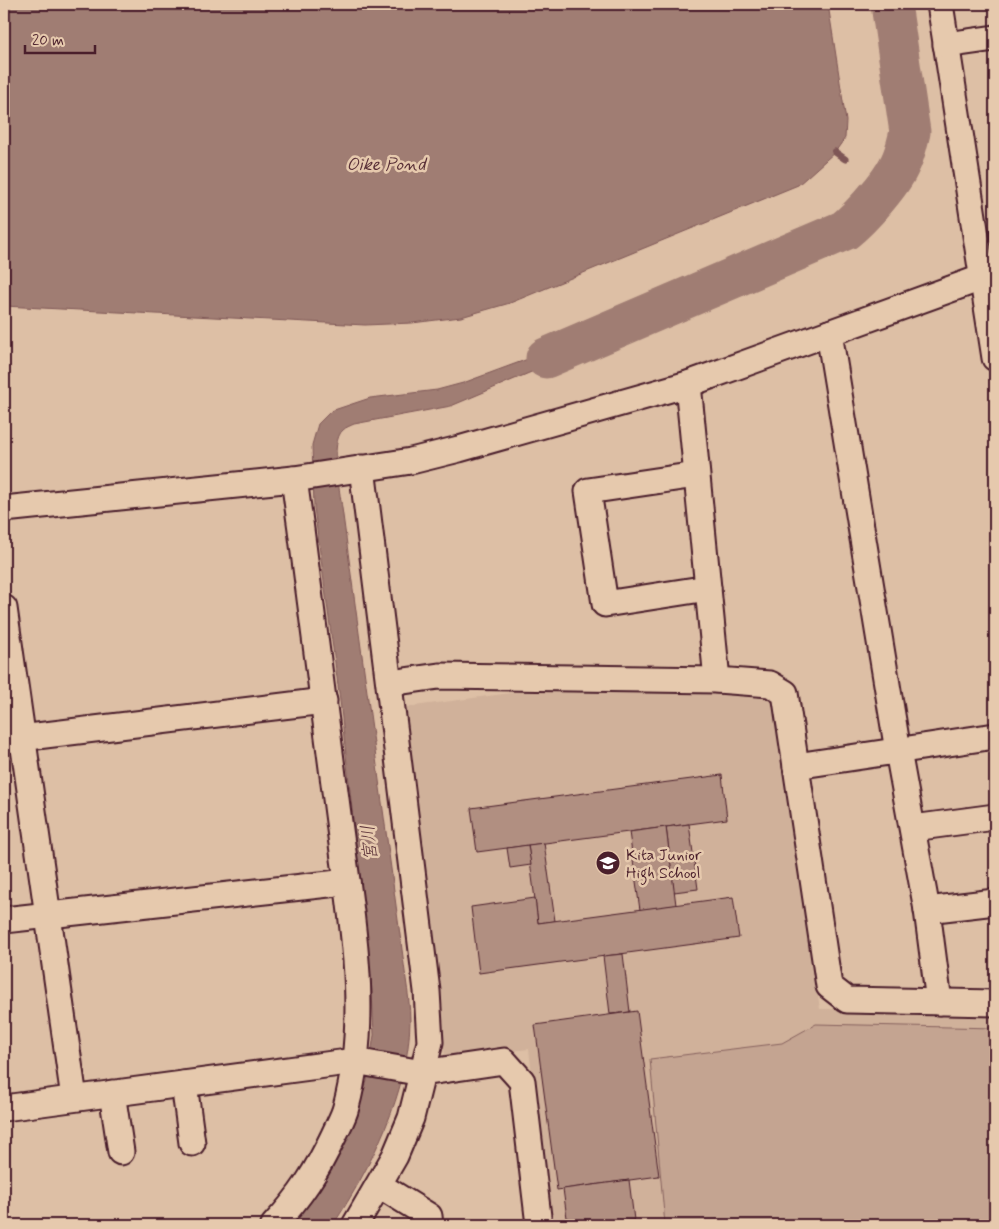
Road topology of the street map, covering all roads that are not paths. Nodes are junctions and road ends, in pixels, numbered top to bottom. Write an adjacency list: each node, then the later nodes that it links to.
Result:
1 (940, 4): 3 (street)
2 (995, 38): 3 (street)
3 (946, 45): 4 (street)
4 (989, 275): 5 (street); 6 (street)
5 (830, 333): 7 (street); 19 (street)
6 (995, 358)
7 (688, 384): 8 (street); 9 (street)
8 (357, 469): 10 (street); 15 (street)
9 (696, 475): 12 (street); 12 (street)
10 (300, 478): 11 (street); 16 (street)
11 (4, 509)
12 (708, 588): 14 (street)
13 (4, 608): 18 (street)
14 (717, 680): 15 (street); 20 (street)
15 (390, 683): 31 (street)
16 (324, 701): 18 (street); 23 (street)
17 (995, 736): 19 (street)
18 (13, 738): 26 (street)
19 (898, 751): 20 (street); 22 (street)
20 (796, 766): 28 (street)
21 (995, 817): 22 (street)
22 (913, 828): 25 (street)
23 (347, 882): 26 (street); 30 (street)
24 (995, 902): 25 (street)
25 (927, 910): 28 (street)
26 (48, 914): 27 (street); 34 (street)
27 (4, 920)
28 (939, 1002): 29 (street)
29 (995, 1003)
30 (360, 1062): 31 (street); 32 (street); 39 (street)
31 (415, 1073): 38 (street); 42 (street)
32 (184, 1084): 33 (street); 36 (street)
33 (112, 1093): 34 (street); 37 (street)
34 (74, 1098): 35 (street)
35 (4, 1108)
36 (192, 1143)
37 (121, 1152)
38 (379, 1185): 40 (street); 41 (street)
39 (274, 1225)
40 (355, 1225)
41 (430, 1225)
42 (539, 1225)

